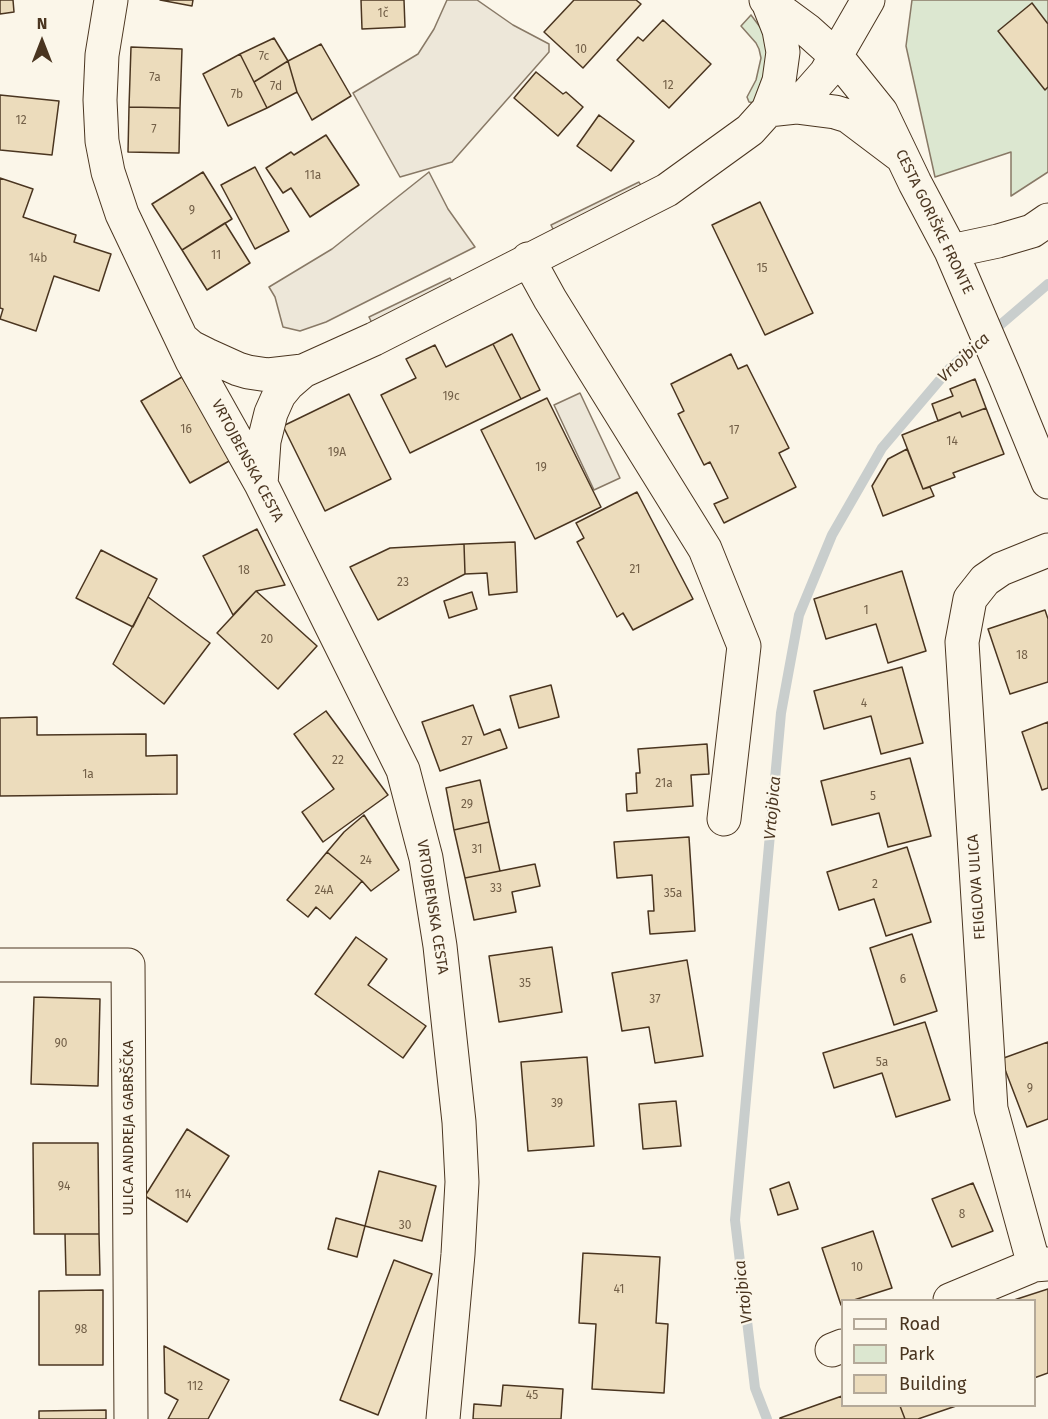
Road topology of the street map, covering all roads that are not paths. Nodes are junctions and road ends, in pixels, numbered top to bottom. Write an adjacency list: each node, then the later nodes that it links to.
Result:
1 (111, 0): 10 (street, VRTOJBENSKA CESTA)
2 (767, 1): 4 (street, CESTA GORIŠKE FRONTE); 5 (street)
3 (867, 1): 4 (street)
4 (836, 56): 5 (street); 6 (street, CESTA GORIŠKE FRONTE)
5 (782, 108): 6 (street); 9 (street)
6 (901, 156): 8 (street, CESTA GORIŠKE FRONTE)
7 (1048, 220): 8 (street)
8 (951, 251): 12 (street, CESTA GORIŠKE FRONTE)
9 (528, 259): 11 (street); 15 (street)
10 (183, 340): 11 (street); 13 (street, VRTOJBENSKA CESTA)
11 (303, 371): 13 (street)
12 (1048, 483)
13 (261, 484): 20 (street, VRTOJBENSKA CESTA)
14 (1048, 550): 17 (street, FEIGLOVA ULICA)
15 (724, 819)
16 (0, 965): 19 (street, ULICA ANDREJA GABRŠČKA)
17 (1041, 1264): 18 (street, FEIGLOVA ULICA)
18 (953, 1299)
19 (131, 1419)
20 (442, 1419)

